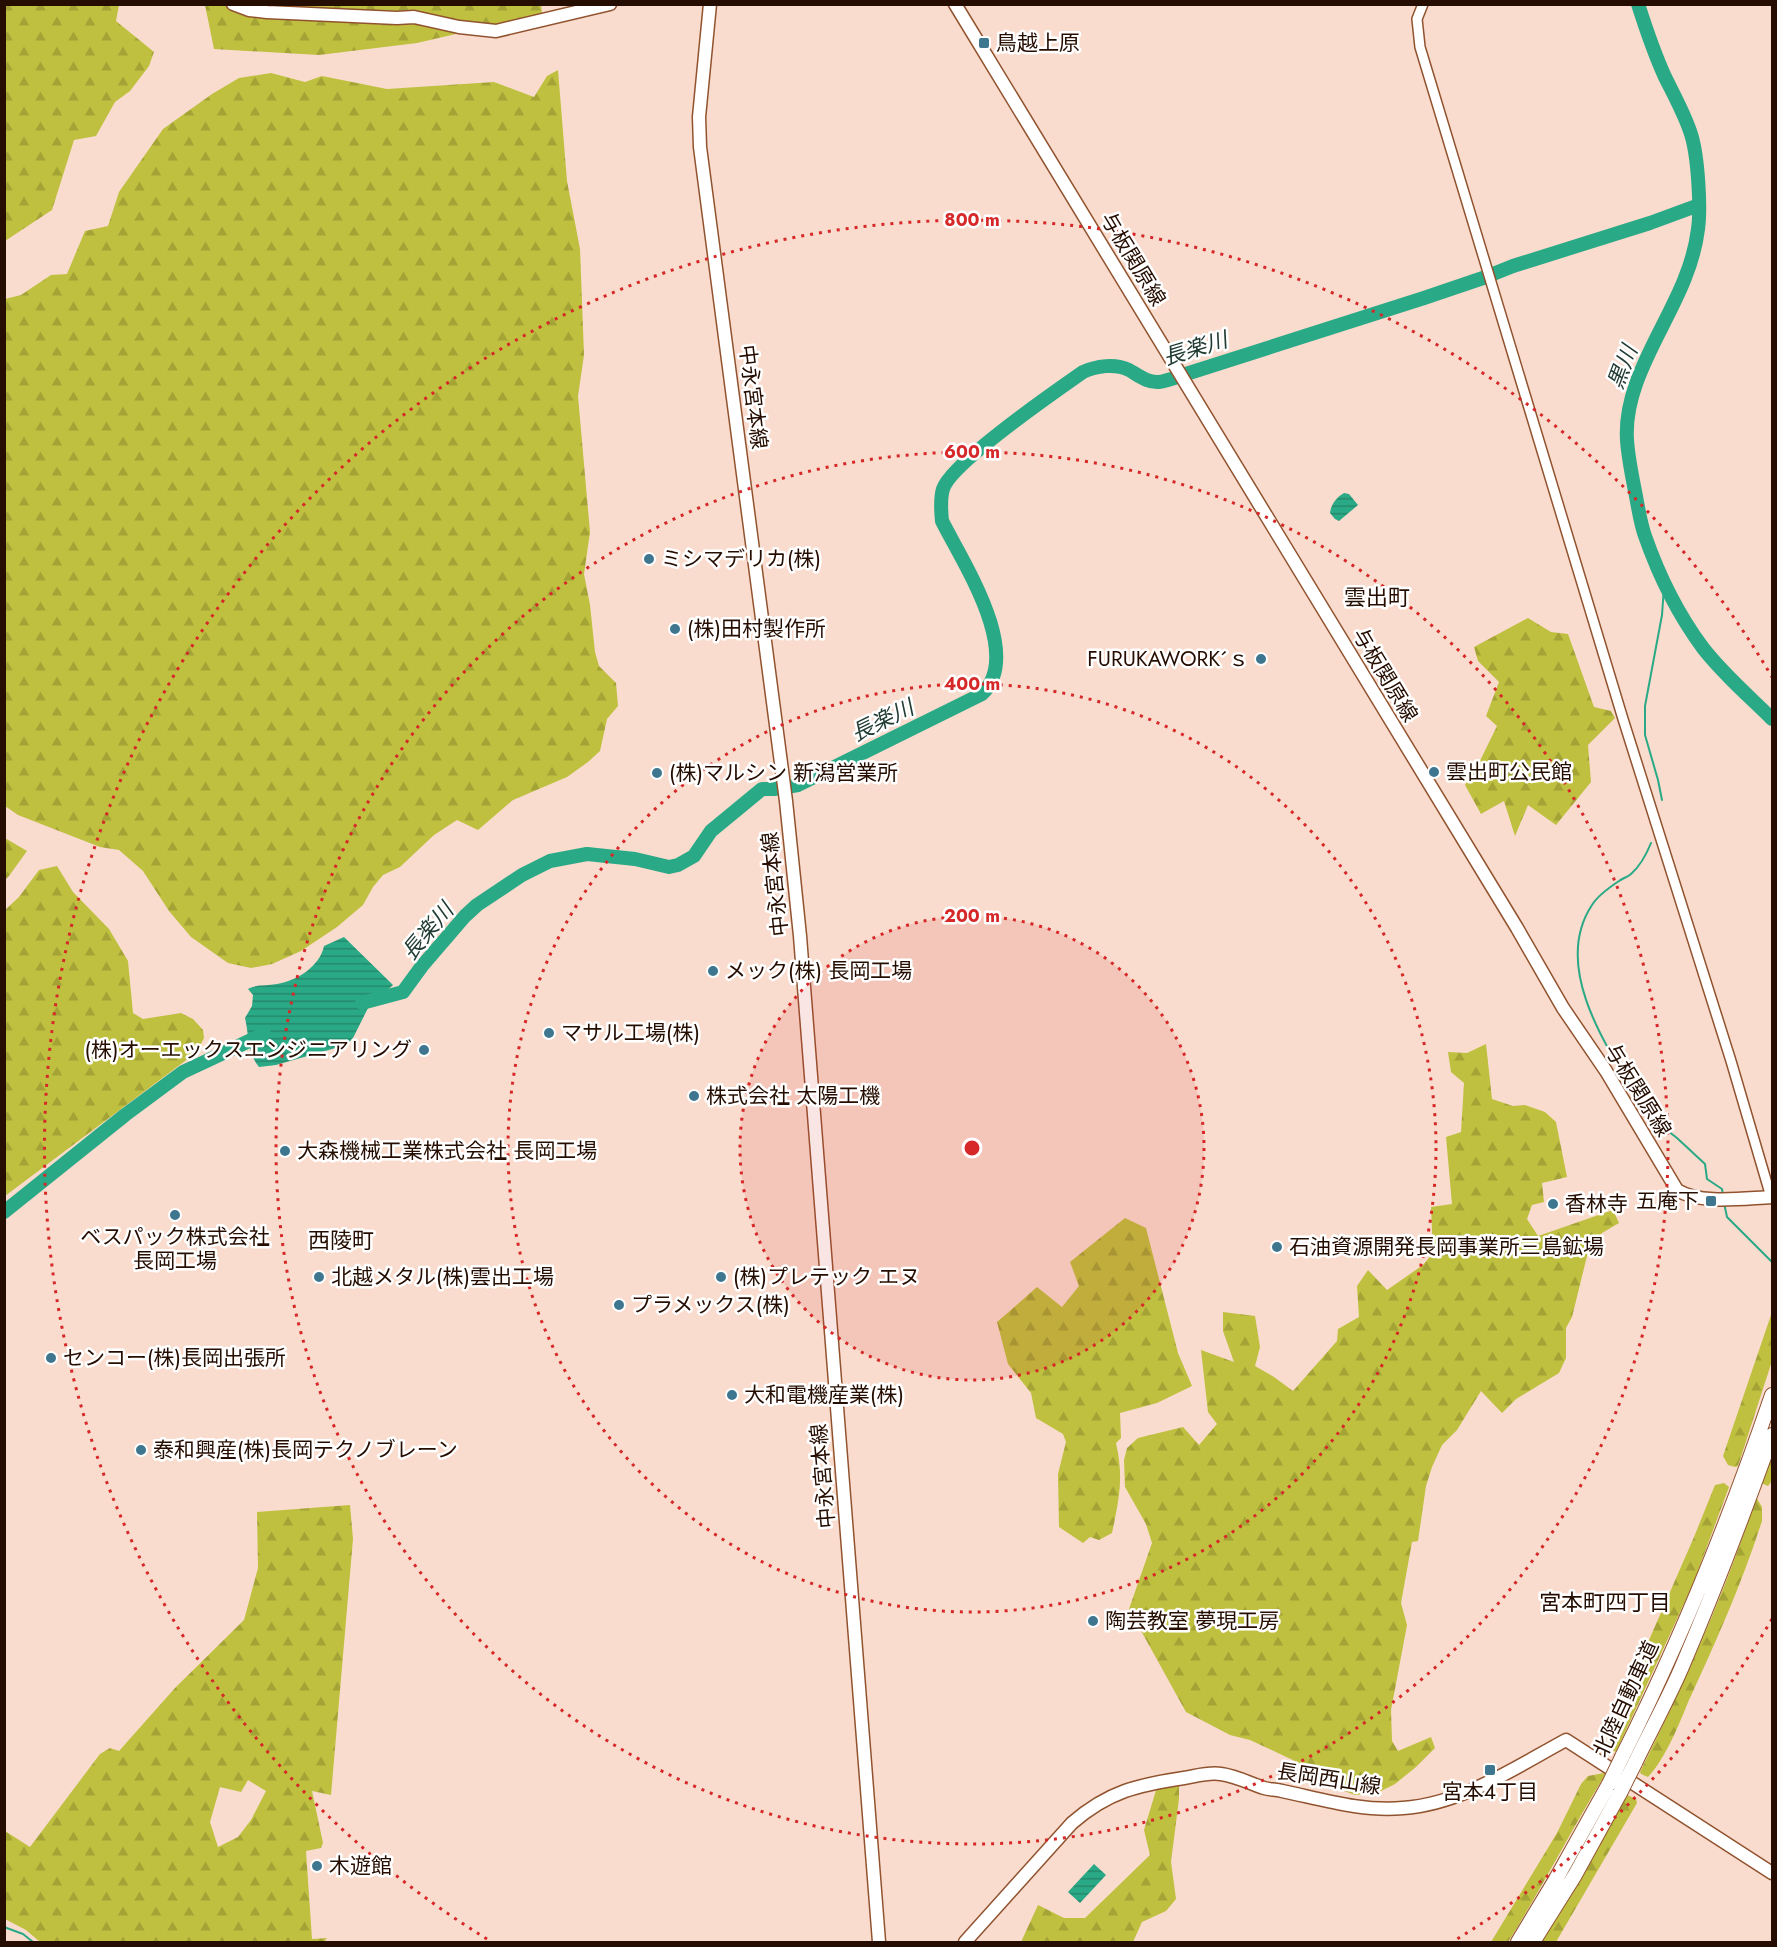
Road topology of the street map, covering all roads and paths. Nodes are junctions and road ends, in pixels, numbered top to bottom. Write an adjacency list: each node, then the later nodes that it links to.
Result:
1 (234, 4): 2 (main road)
2 (610, 4)
3 (710, 4): 12 (main road, 中永宮本線)
4 (955, 4): 6 (main road, 与板関原線)
5 (1423, 4): 6 (street)
6 (1772, 1197)
7 (1773, 1395): 9 (highway, 北陸自動車道)
8 (1773, 1435): 9 (highway, 北陸自動車道)
9 (1752, 1469): 10 (highway, 北陸自動車道, bridge)
10 (1615, 1788): 14 (highway, 北陸自動車道); 15 (highway, 北陸自動車道)
11 (1773, 1873): 13 (main road, 長岡西山線)
12 (879, 1942)
13 (964, 1942)
14 (1518, 1942)
15 (1533, 1942)

